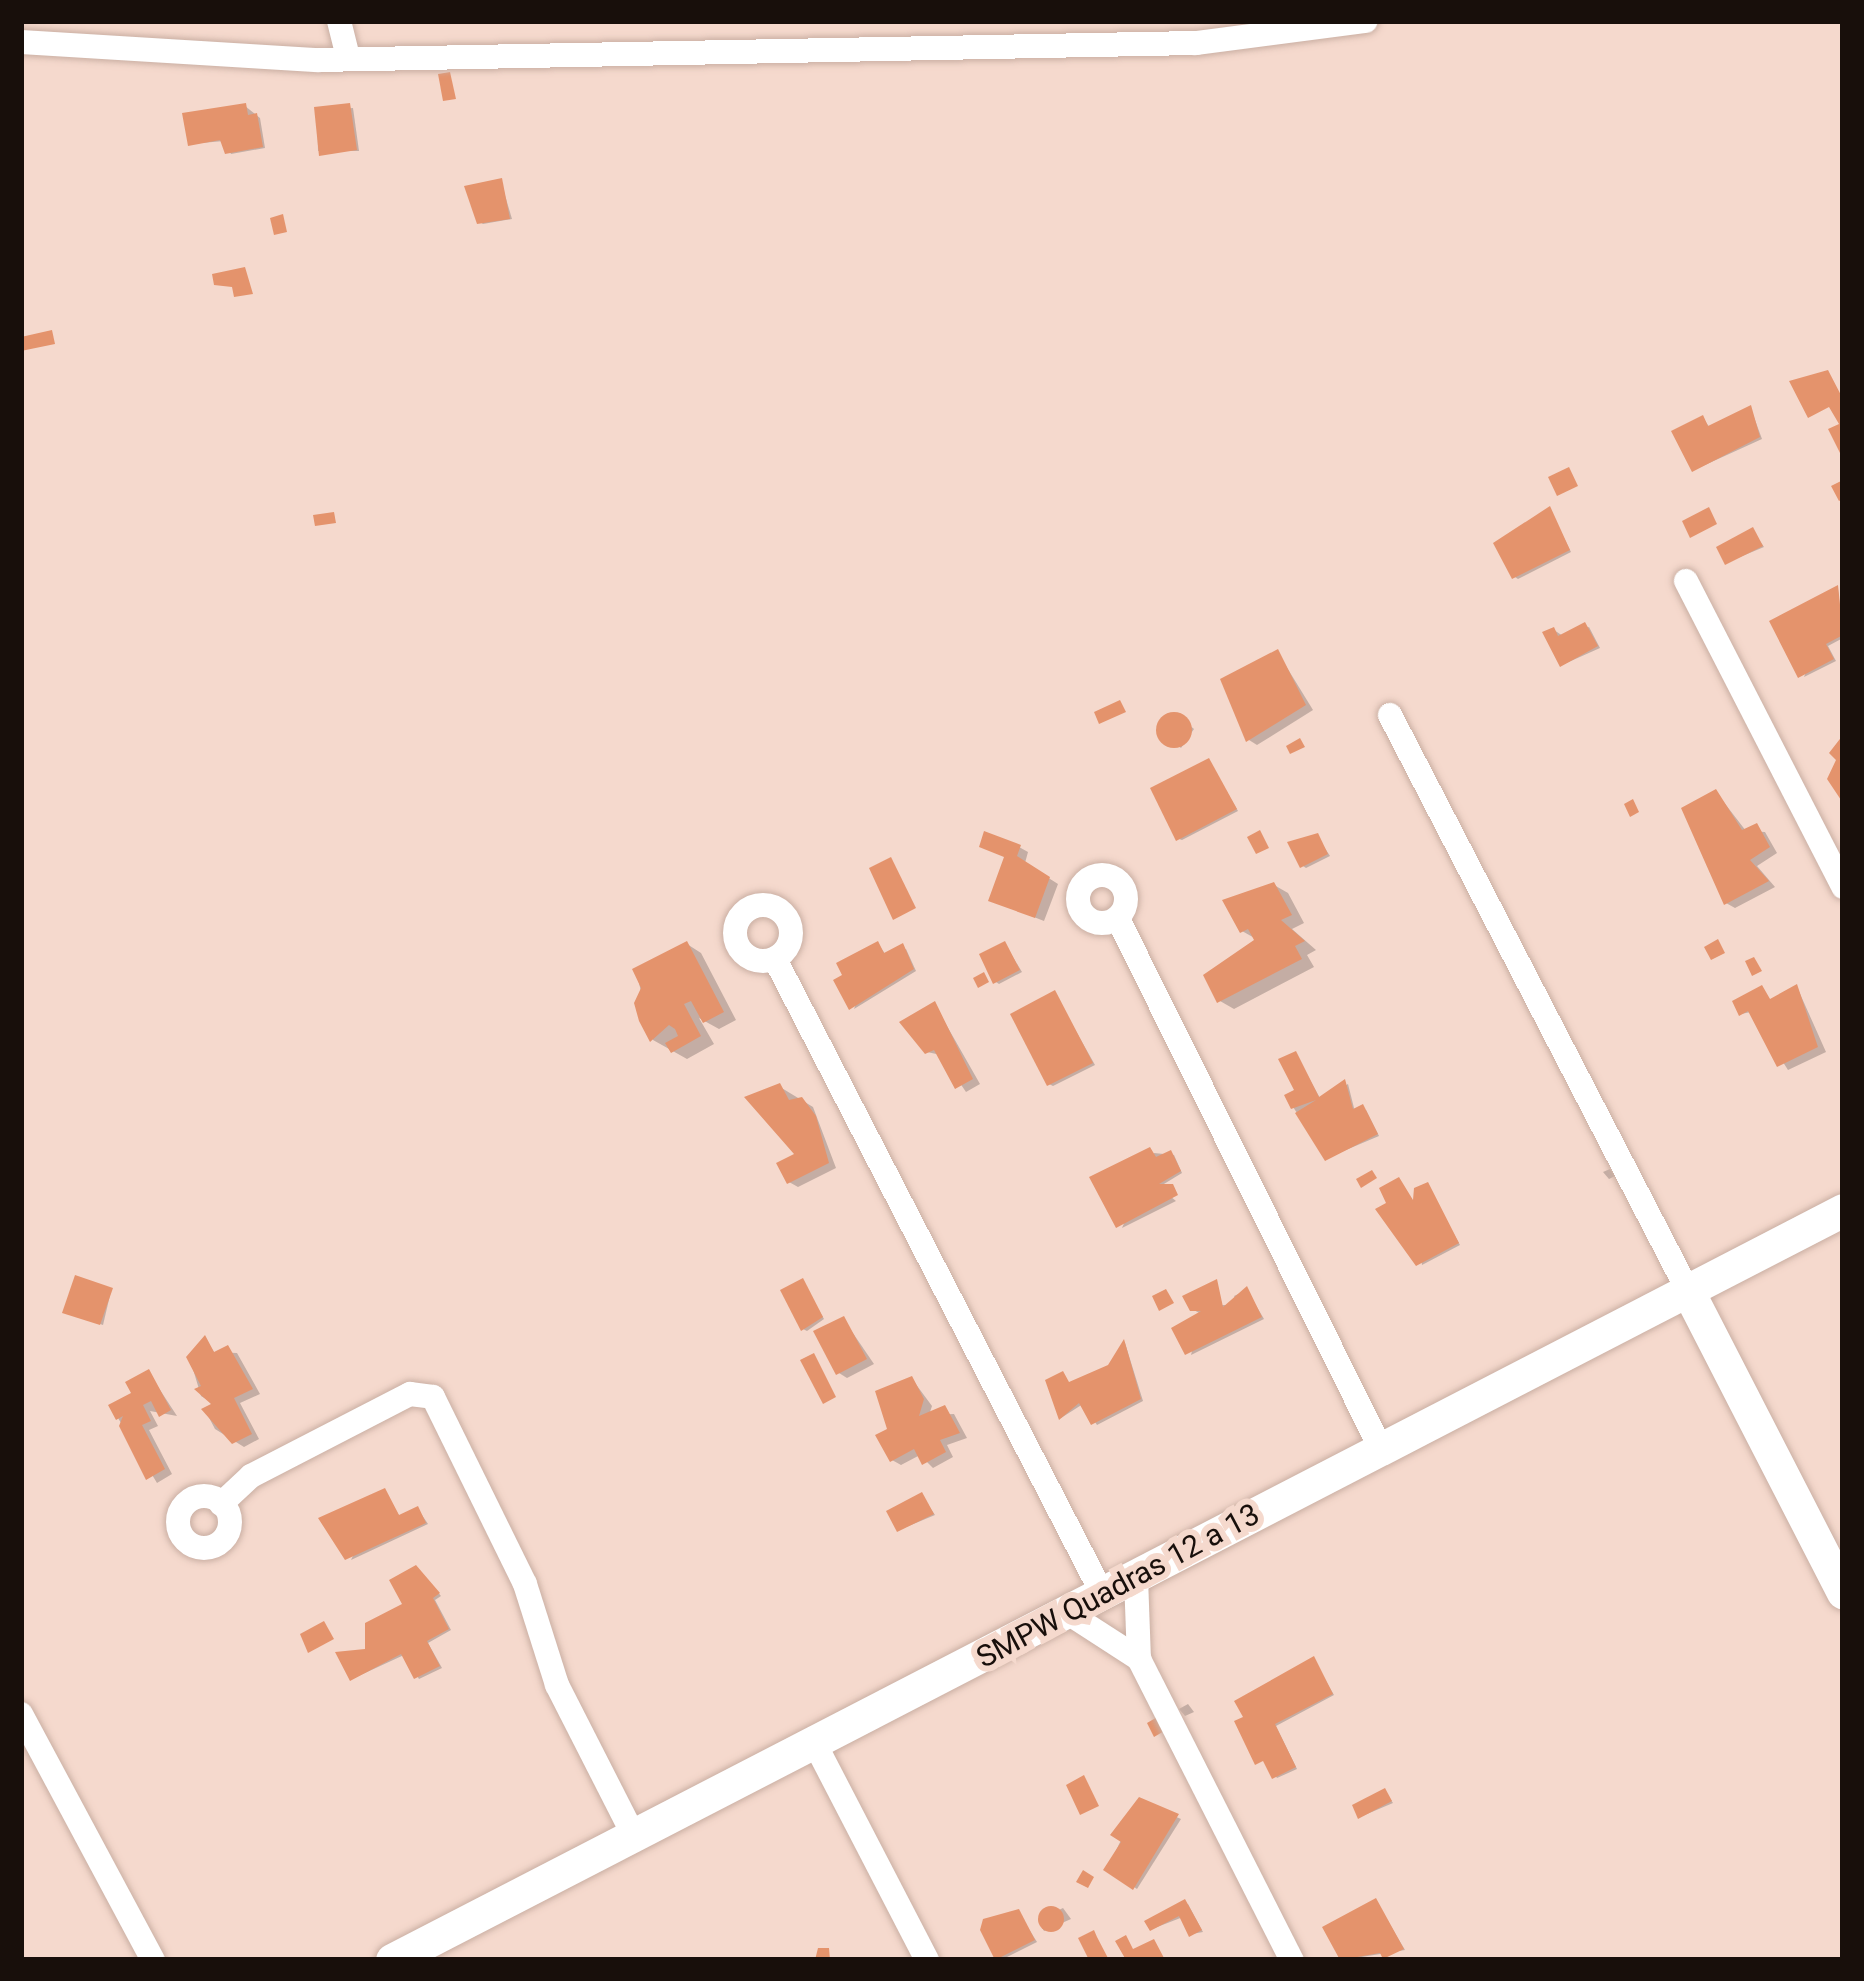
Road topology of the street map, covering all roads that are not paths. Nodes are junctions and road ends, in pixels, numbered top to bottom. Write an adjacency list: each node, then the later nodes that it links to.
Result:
1 (339, 21): 5 (street)
2 (1366, 21): 3 (street)
3 (1246, 30): 5 (street)
4 (21, 42): 5 (street)
5 (348, 58)
6 (1685, 580): 8 (street)
7 (1390, 715): 12 (street)
8 (1843, 887)
9 (1118, 919): 13 (street)
10 (775, 958): 17 (street)
11 (1843, 1210): 12 (street, SMPW Quadras 12 a 13)
12 (1688, 1291): 13 (street, SMPW Quadras 12 a 13); 16 (street)
13 (1381, 1448): 15 (street, SMPW Quadras 12 a 13)
14 (221, 1504): 22 (street)
15 (1136, 1577): 17 (street, SMPW Quadras 12 a 13); 19 (street)
16 (1843, 1593)
17 (1103, 1595): 18 (street, SMPW Quadras 12 a 13)
18 (1068, 1613): 19 (street); 21 (street, SMPW Quadras 12 a 13)
19 (1139, 1659): 26 (street)
20 (21, 1714): 23 (street)
21 (815, 1744): 22 (street, SMPW Quadras 12 a 13); 25 (street)
22 (634, 1836): 24 (street, SMPW Quadras 12 a 13)
23 (152, 1960)
24 (392, 1960)
25 (927, 1960)
26 (1292, 1960)

